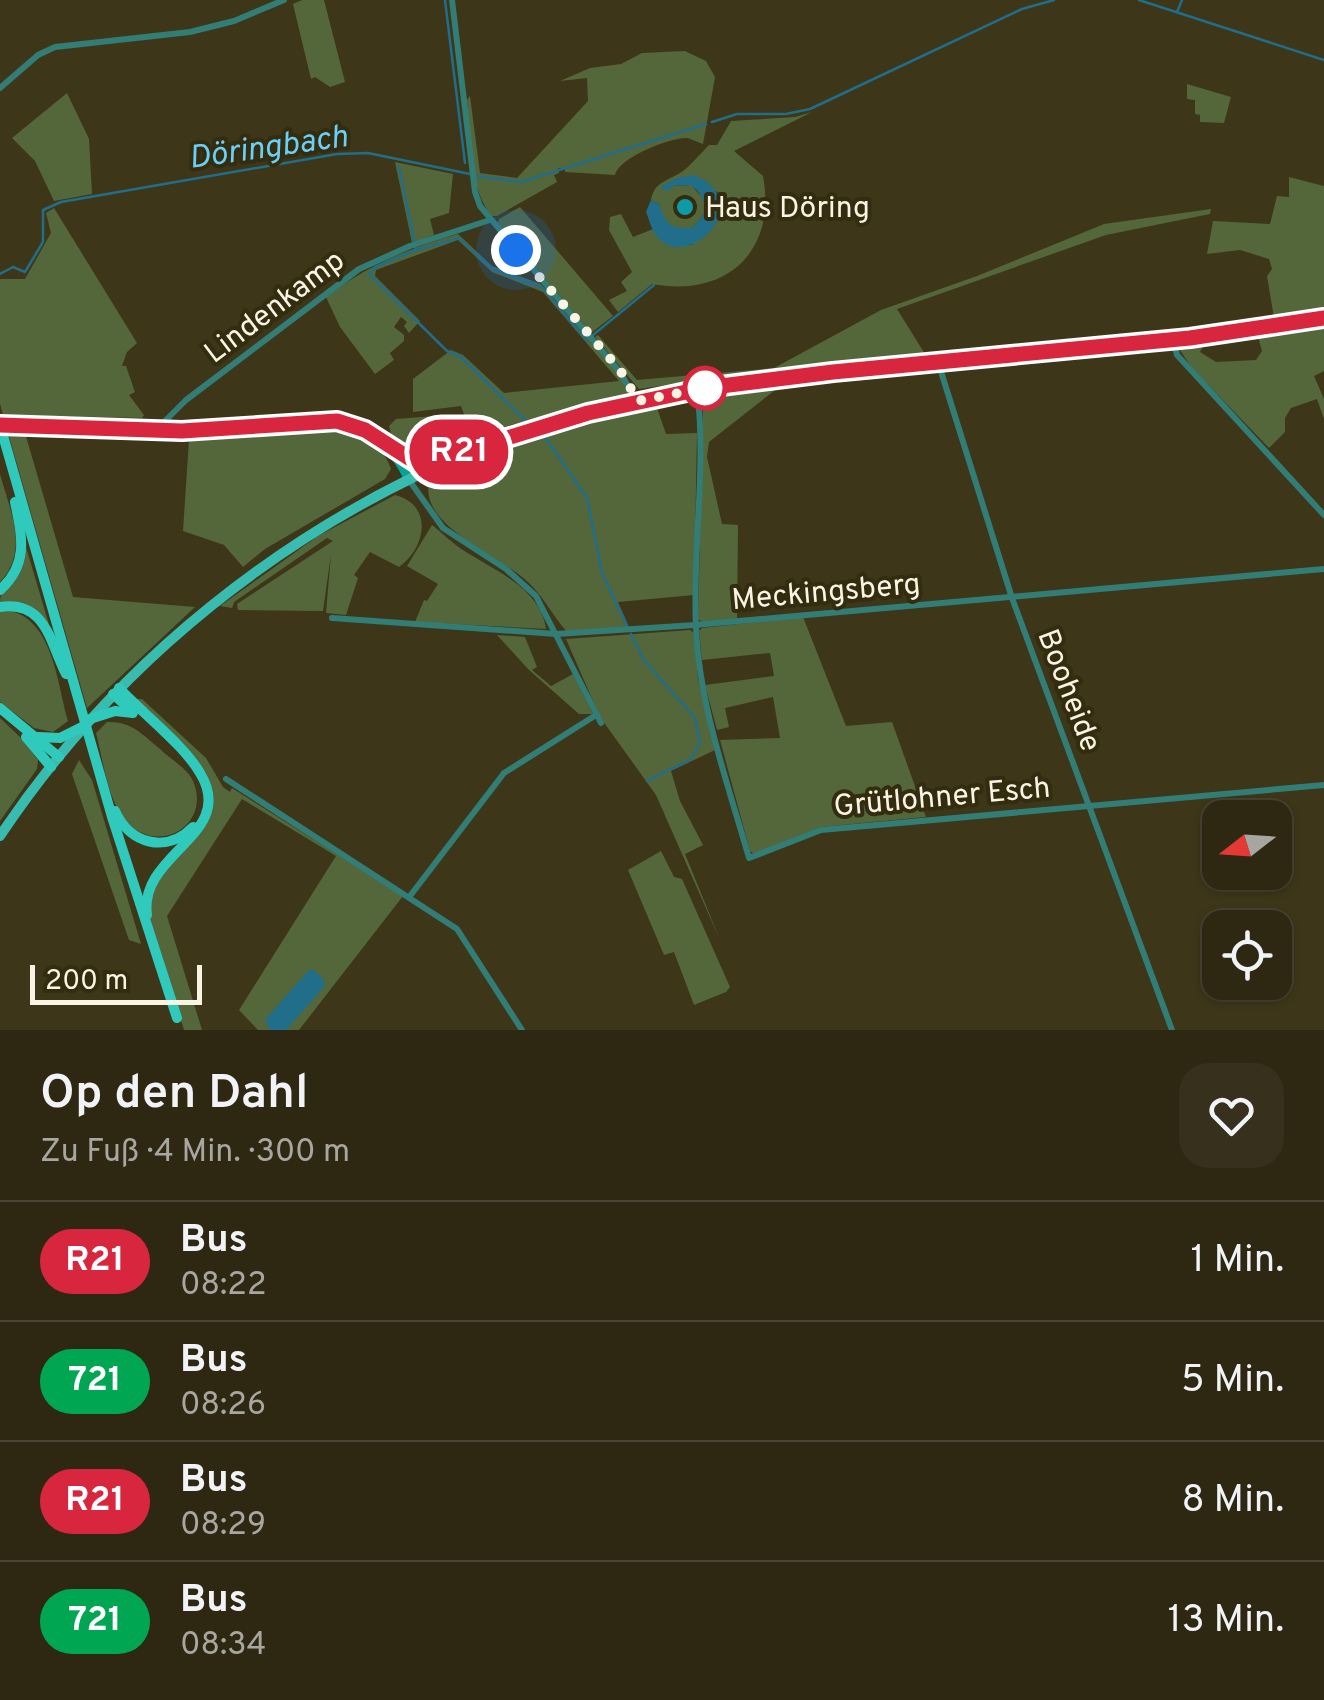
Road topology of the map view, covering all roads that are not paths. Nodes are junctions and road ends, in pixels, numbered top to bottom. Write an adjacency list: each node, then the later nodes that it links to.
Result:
1 (284, 0): 3 (street)
2 (452, 0): 4 (street)
3 (0, 88)
4 (490, 220): 9 (street); 11 (street, Lindenkamp)
5 (1324, 318): 6 (main road)
6 (1172, 340): 7 (main road); 17 (street)
7 (938, 362): 8 (main road); 20 (street, Booheide)
8 (698, 390): 9 (main road); 23 (street)
9 (638, 401): 13 (main road)
10 (0, 425): 11 (main road); 14 (highway)
11 (156, 431): 12 (main road)
12 (389, 444): 13 (main road); 15 (main road)
13 (482, 446): 15 (main road)
14 (2, 449): 16 (highway); 27 (highway)
15 (409, 480): 24 (street); 26 (main road)
16 (15, 502): 19 (highway); 25 (highway)
17 (1322, 510)
18 (1324, 569): 20 (street, Meckingsberg)
19 (0, 590)
20 (1012, 598): 23 (street, Meckingsberg); 39 (street, Booheide)
21 (0, 607): 25 (highway)
22 (332, 618): 24 (street, Meckingsberg)
23 (695, 626): 24 (street, Meckingsberg); 39 (street, Grütlohner Esch)
24 (556, 634): 30 (street)
25 (66, 674): 27 (highway)
26 (116, 690): 29 (highway); 31 (main road); 42 (highway)
27 (75, 697): 35 (highway)
28 (0, 710): 33 (highway); 36 (highway)
29 (134, 713): 31 (highway); 35 (highway)
30 (596, 715): 32 (street); 41 (street)
31 (87, 722): 33 (highway); 34 (main road)
32 (602, 723)
33 (35, 736): 34 (highway)
34 (59, 756): 36 (main road)
35 (94, 763): 42 (highway)
36 (51, 767): 40 (main road)
37 (226, 779): 41 (street)
38 (1324, 785): 39 (street, Grütlohner Esch)
39 (1089, 806): 44 (street, Booheide)
40 (0, 836)
41 (410, 896): 43 (street)
42 (177, 1026)
43 (522, 1030)
44 (1172, 1030)

